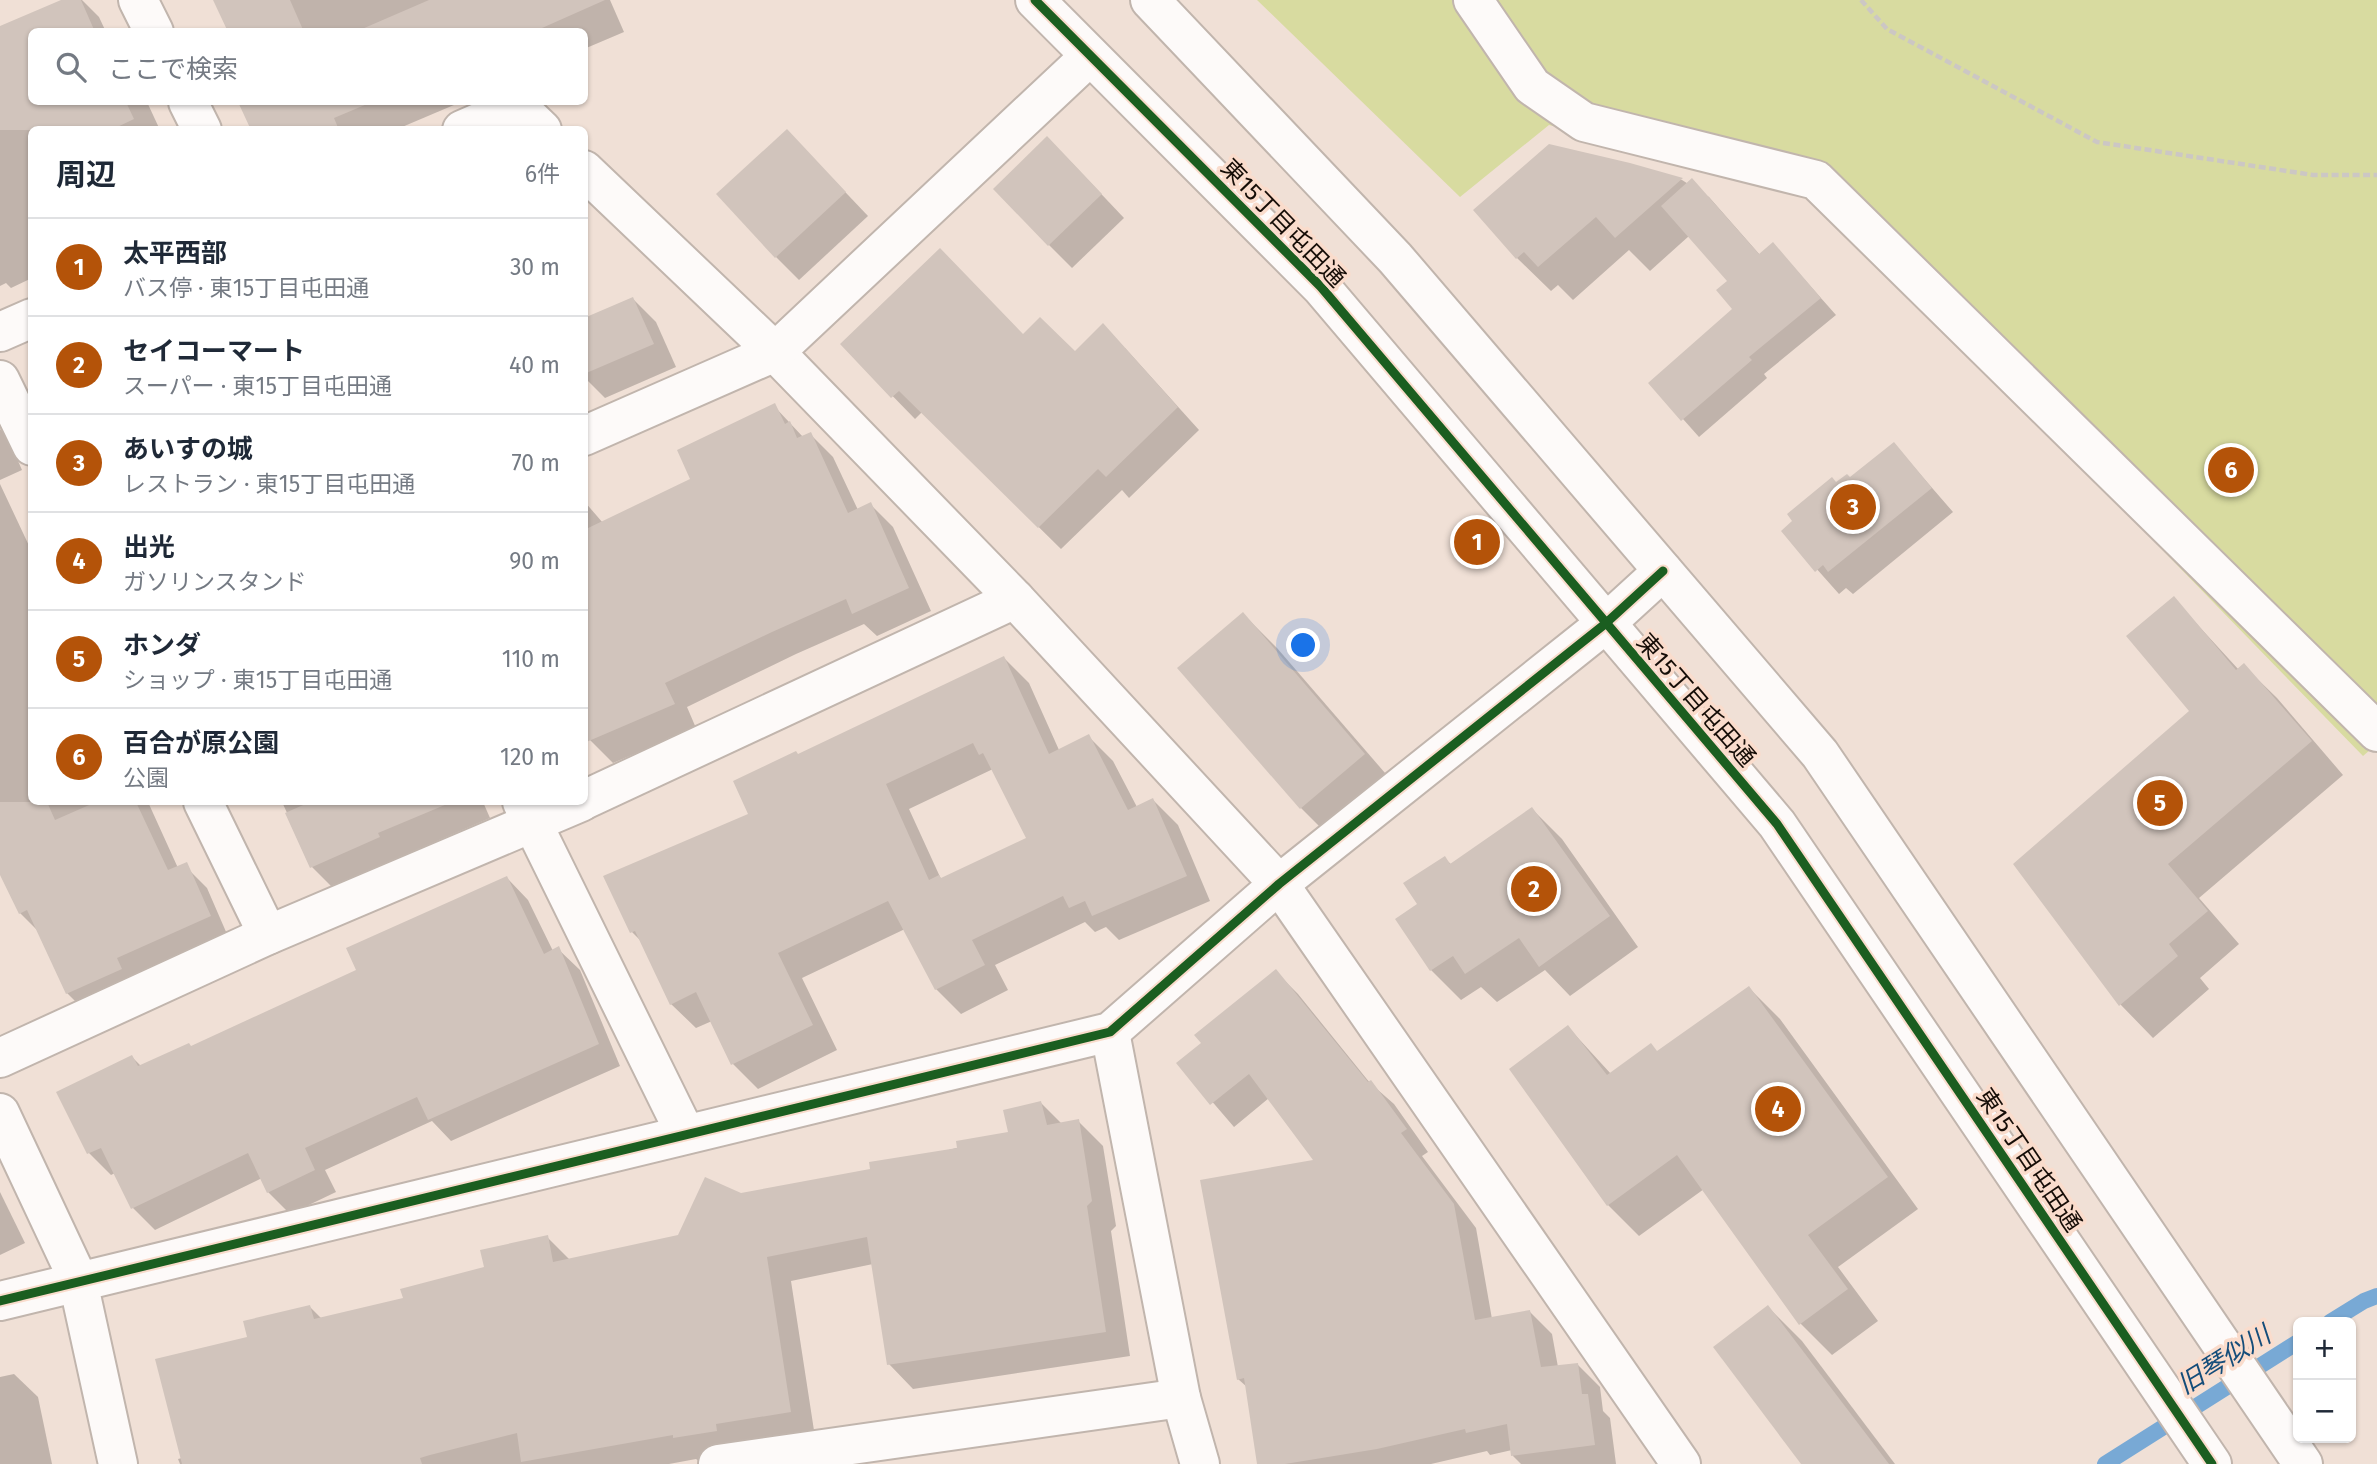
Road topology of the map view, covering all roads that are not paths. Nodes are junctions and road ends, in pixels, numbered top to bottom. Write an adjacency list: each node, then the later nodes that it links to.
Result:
1 (138, 0): 5 (street)
2 (1035, 0): 6 (street, 東15丁目屯田通)
3 (1150, 0): 18 (street)
4 (1473, 0): 21 (street)
5 (151, 28)
6 (1090, 56): 14 (street); 20 (street, 東15丁目屯田通)
7 (190, 105): 8 (street)
8 (200, 126)
9 (471, 126): 10 (street)
10 (538, 126)
11 (588, 174): 14 (street)
12 (28, 320): 13 (street)
13 (0, 332)
14 (775, 352): 16 (street); 19 (street)
15 (0, 380): 17 (street)
16 (588, 434)
17 (28, 438)
18 (1663, 571): 20 (street); 40 (street)
19 (1015, 599): 22 (street); 26 (street)
20 (1605, 624): 26 (street); 39 (street, 東15丁目屯田通)
21 (2377, 732)
22 (588, 799)
23 (204, 805): 27 (street)
24 (564, 805): 25 (street)
25 (527, 813): 27 (street); 31 (street)
26 (1279, 884): 28 (street); 38 (street)
27 (268, 935): 29 (street)
28 (1110, 1032): 31 (street); 34 (street)
29 (0, 1058)
30 (0, 1113): 32 (street)
31 (685, 1133): 32 (street)
32 (78, 1283): 33 (street); 35 (street)
33 (0, 1301)
34 (1181, 1398): 36 (street); 37 (street)
35 (118, 1464)
36 (718, 1464)
37 (1200, 1464)
38 (1681, 1464)
39 (2212, 1464)
40 (2303, 1464)

